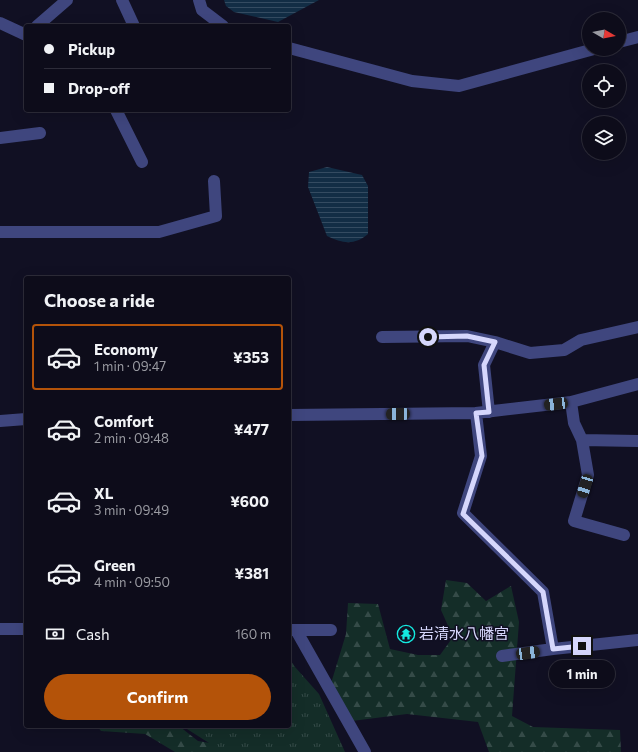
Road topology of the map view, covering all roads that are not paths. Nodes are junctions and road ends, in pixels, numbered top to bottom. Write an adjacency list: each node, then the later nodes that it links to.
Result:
1 (67, 0): 5 (street)
2 (122, 0): 6 (street)
3 (199, 0): 7 (street)
4 (0, 23): 8 (street)
5 (39, 24)
6 (133, 24)
7 (220, 24)
8 (24, 34)
9 (638, 37): 10 (street)
10 (626, 40)
11 (291, 49): 12 (street)
12 (582, 52)
13 (117, 112): 16 (street)
14 (40, 133): 15 (street)
15 (0, 138)
16 (142, 162)
17 (214, 181): 18 (street)
18 (0, 232)
19 (638, 326): 21 (street)
20 (382, 337): 21 (street)
21 (495, 342): 24 (street)
22 (638, 384): 23 (street)
23 (571, 402): 24 (street); 29 (street)
24 (489, 412): 25 (street)
25 (476, 413): 26 (street); 37 (street)
26 (291, 415)
27 (24, 419): 28 (street)
28 (0, 421)
29 (582, 440): 30 (street); 31 (street)
30 (638, 441)
31 (624, 535)
32 (0, 629): 33 (street)
33 (24, 629)
34 (292, 630): 35 (street); 39 (street)
35 (331, 630)
36 (638, 640): 37 (street)
37 (553, 649): 38 (street)
38 (502, 656)
39 (365, 752)

